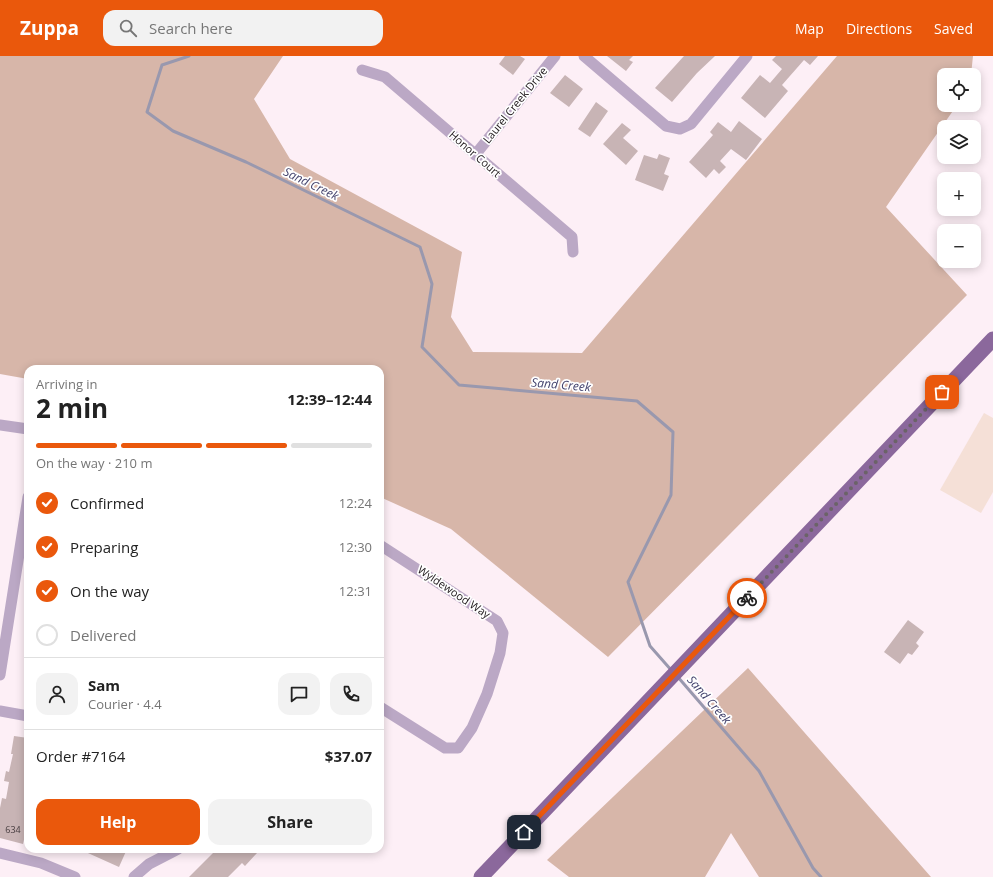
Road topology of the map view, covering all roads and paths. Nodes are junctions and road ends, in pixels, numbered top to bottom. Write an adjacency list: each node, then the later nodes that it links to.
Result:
1 (555, 56): 5 (street, Laurel Creek Drive)
2 (584, 56): 3 (street)
3 (747, 56)
4 (362, 70): 5 (street, Honor Court)
5 (475, 155): 6 (street, Honor Court)
6 (573, 252)
7 (993, 339): 22 (main road)
8 (0, 425): 9 (street)
9 (24, 428)
10 (24, 524): 12 (street)
11 (384, 548): 15 (street, Wyldewood Way)
12 (17, 572): 13 (street); 14 (street)
13 (24, 573)
14 (0, 675)
15 (384, 710)
16 (0, 711): 17 (street)
17 (24, 715)
18 (0, 853): 20 (street)
19 (170, 853): 21 (street)
20 (75, 877)
21 (134, 877)
22 (481, 877)

